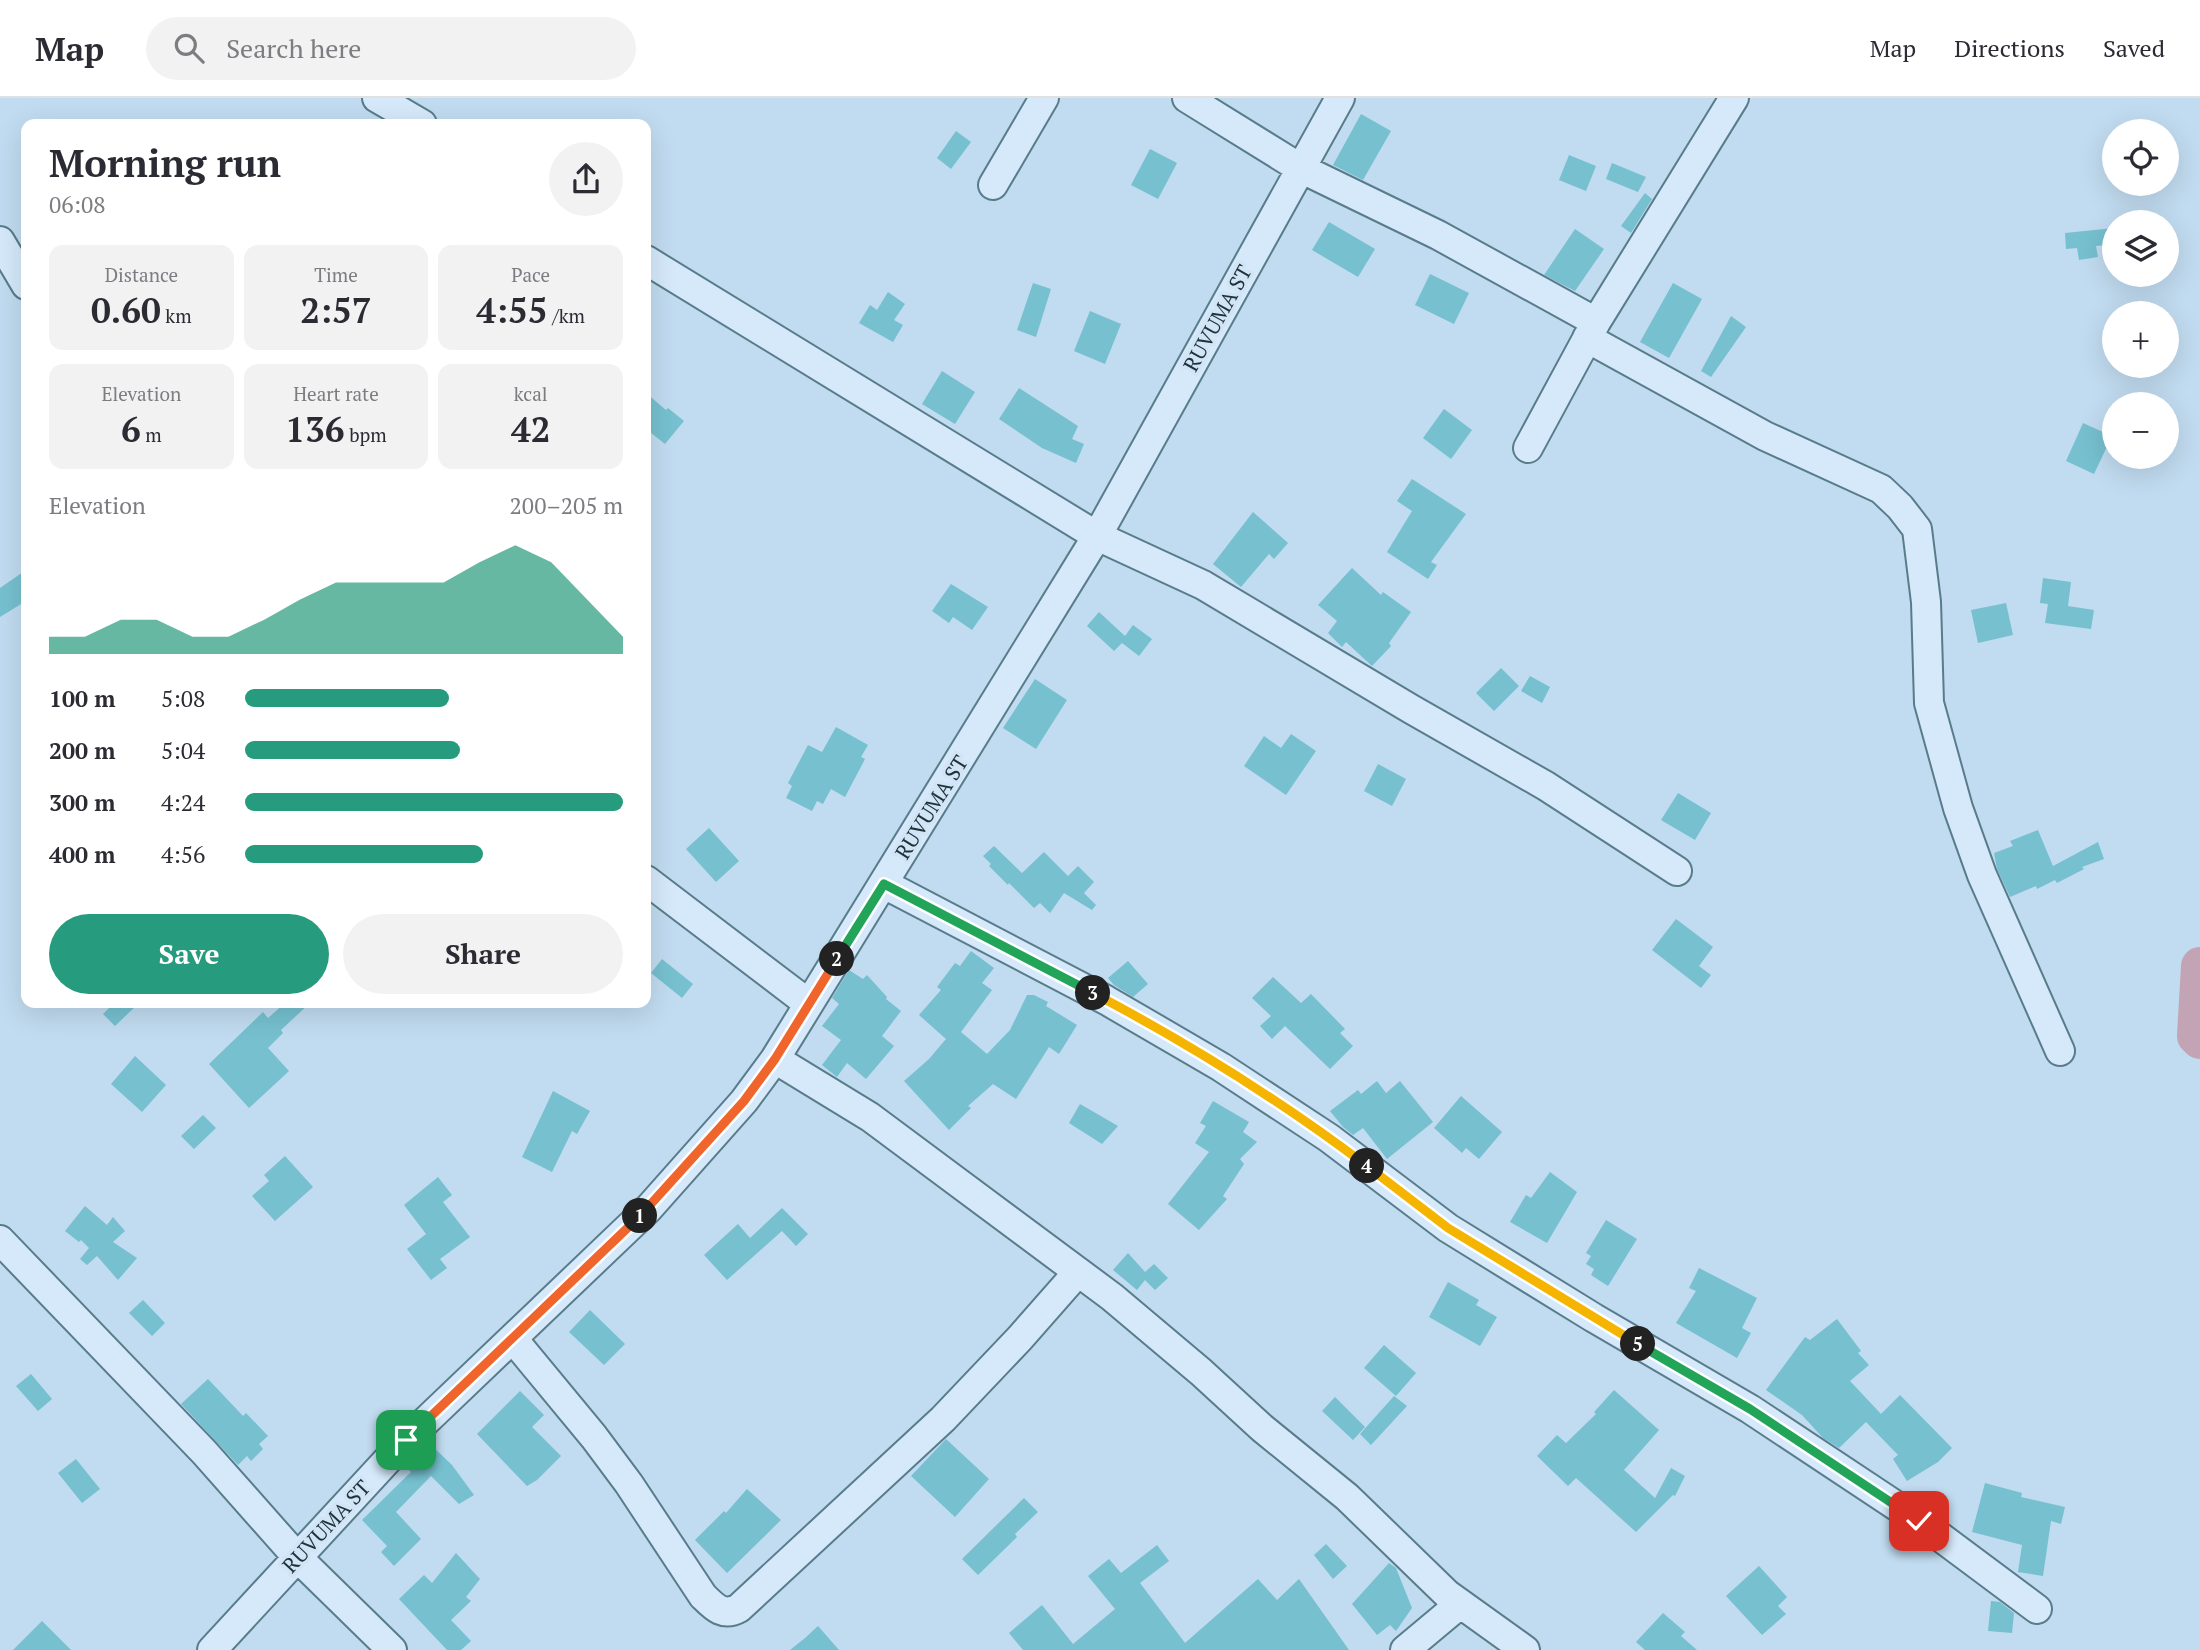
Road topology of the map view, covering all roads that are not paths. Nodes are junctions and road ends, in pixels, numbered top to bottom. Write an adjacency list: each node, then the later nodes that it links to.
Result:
1 (377, 98): 6 (street)
2 (1044, 98): 8 (street)
3 (1187, 98): 7 (street)
4 (1340, 98): 7 (street, RUVUMA ST)
5 (1734, 98): 12 (street)
6 (413, 119)
7 (1300, 168): 12 (street); 14 (street, RUVUMA ST)
8 (993, 184)
9 (0, 241): 11 (street)
10 (651, 263): 14 (street)
11 (21, 277)
12 (1591, 330): 13 (street); 19 (street)
13 (1528, 448)
14 (1097, 536): 15 (street); 17 (street, RUVUMA ST)
15 (1677, 871)
16 (651, 884): 18 (street)
17 (884, 884): 18 (street, RUVUMA ST); 26 (street)
18 (809, 1004): 20 (street, RUVUMA ST)
19 (2060, 1051)
20 (775, 1059): 22 (street); 23 (street, RUVUMA ST)
21 (0, 1240): 24 (street)
22 (1078, 1272): 23 (street); 25 (street)
23 (513, 1339): 24 (street, RUVUMA ST)
24 (297, 1557): 27 (street, RUVUMA ST); 28 (street)
25 (1460, 1604): 29 (street); 30 (street)
26 (2036, 1609)
27 (212, 1650)
28 (392, 1650)
29 (1405, 1650)
30 (1525, 1650)

